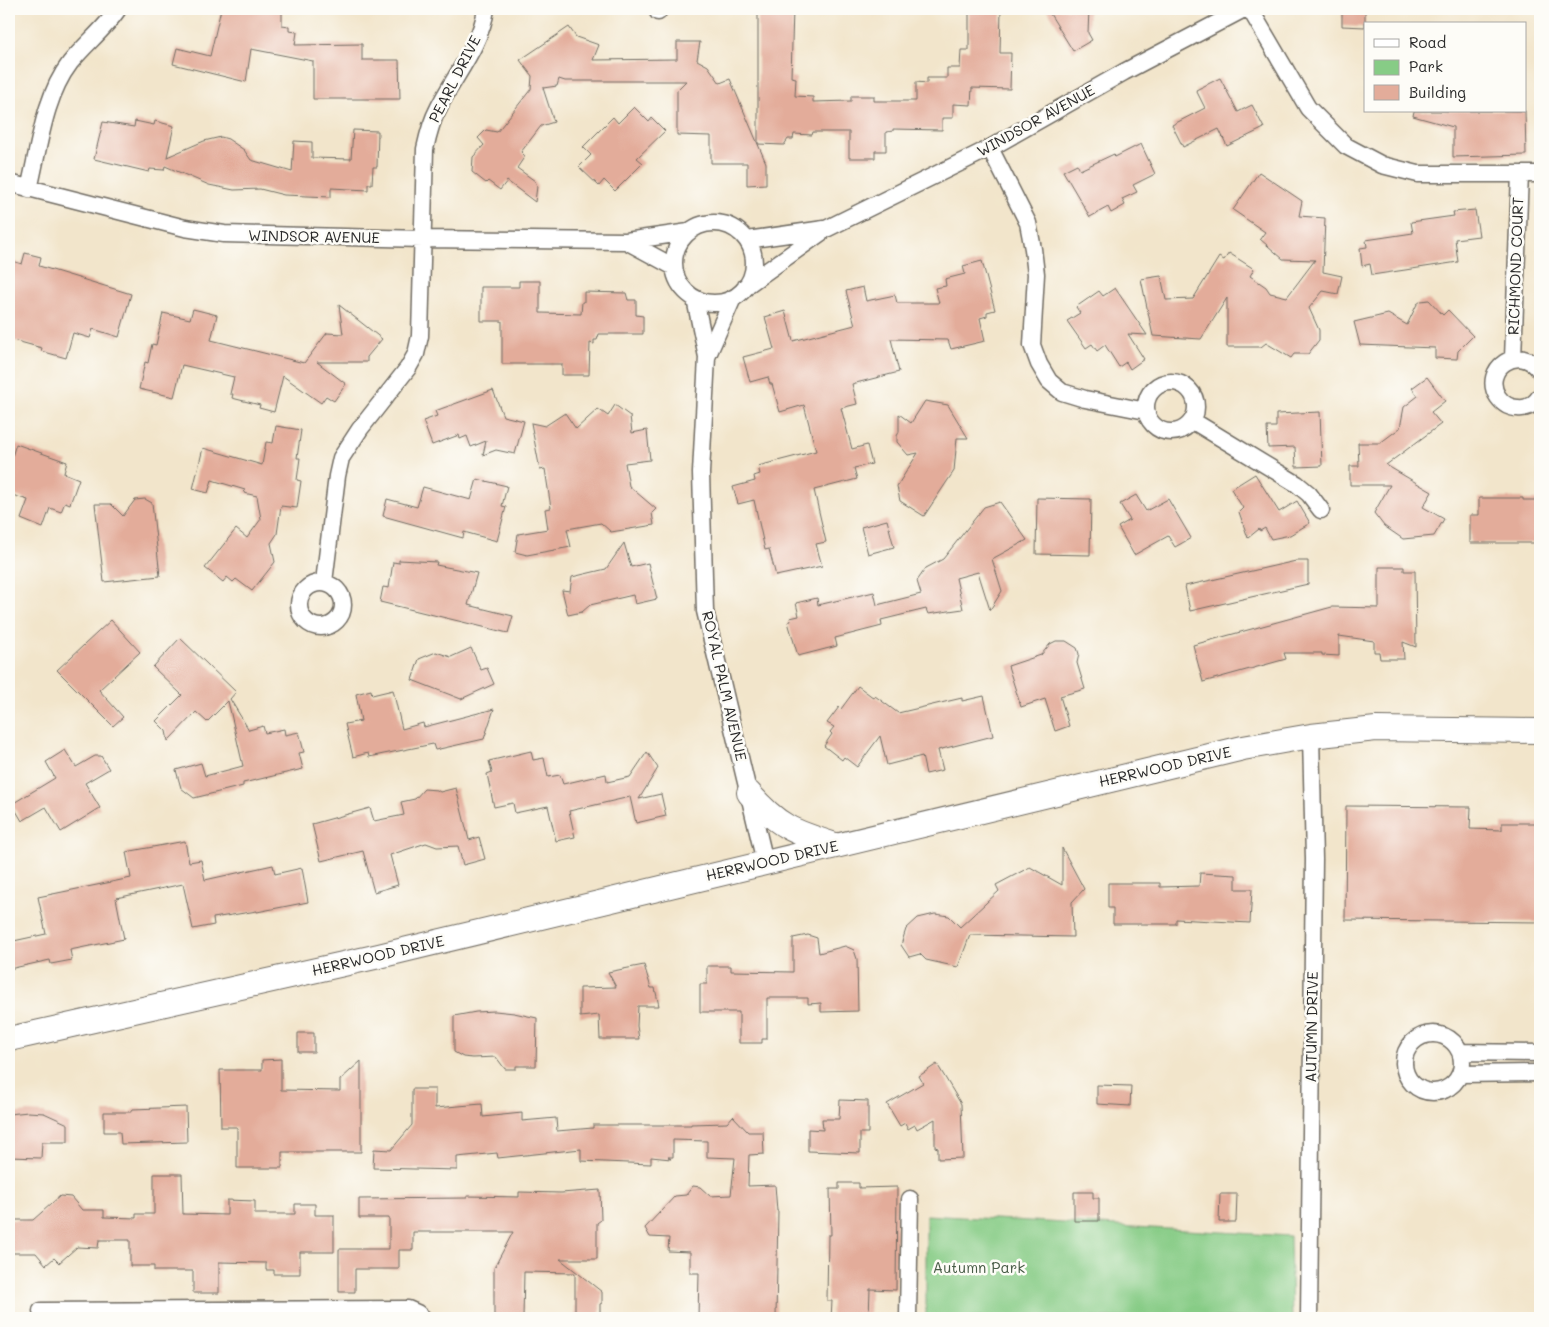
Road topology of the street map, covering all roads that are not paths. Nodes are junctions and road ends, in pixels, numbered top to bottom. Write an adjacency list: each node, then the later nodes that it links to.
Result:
1 (118, 9): 9 (street)
2 (486, 9): 12 (street, PEARL DRIVE)
3 (1244, 9): 5 (street, WINDSOR AVENUE)
4 (1250, 9): 6 (street)
5 (990, 148): 10 (street, WINDSOR AVENUE); 23 (street)
6 (1520, 174): 7 (street); 20 (street, RICHMOND COURT)
7 (1540, 174)
8 (9, 183): 9 (street, WINDSOR AVENUE)
9 (29, 189): 12 (street, WINDSOR AVENUE)
10 (826, 229): 13 (street, WINDSOR AVENUE); 16 (street, WINDSOR AVENUE)
11 (689, 232): 13 (street); 14 (street, WINDSOR AVENUE); 15 (street)
12 (422, 239): 14 (street, WINDSOR AVENUE); 26 (street, PEARL DRIVE)
13 (747, 240): 16 (street)
14 (626, 241): 15 (street, WINDSOR AVENUE)
15 (674, 267): 18 (street)
16 (746, 286): 17 (street)
17 (734, 298): 18 (street); 19 (street, ROYAL PALM AVENUE)
18 (695, 299): 19 (street, ROYAL PALM AVENUE)
19 (707, 357): 29 (street, ROYAL PALM AVENUE)
20 (1513, 358): 21 (street); 22 (street)
21 (1540, 371)
22 (1540, 396)
23 (1146, 411): 24 (street); 24 (street)
24 (1193, 421): 25 (street)
25 (1321, 510)
26 (324, 582)
27 (1540, 730): 28 (street, HERRWOOD DRIVE)
28 (1311, 736): 30 (street, HERRWOOD DRIVE); 41 (street, AUTUMN DRIVE)
29 (749, 793): 30 (street); 31 (street, ROYAL PALM AVENUE)
30 (836, 846): 31 (street, HERRWOOD DRIVE)
31 (765, 862): 32 (street, HERRWOOD DRIVE)
32 (9, 1039)
33 (1460, 1052): 34 (street); 36 (street); 36 (street)
34 (1540, 1052)
35 (1540, 1073): 36 (street)
36 (1460, 1074)
37 (910, 1199): 40 (street)
38 (42, 1311): 39 (street)
39 (422, 1318)
40 (908, 1318)
41 (1309, 1318)

